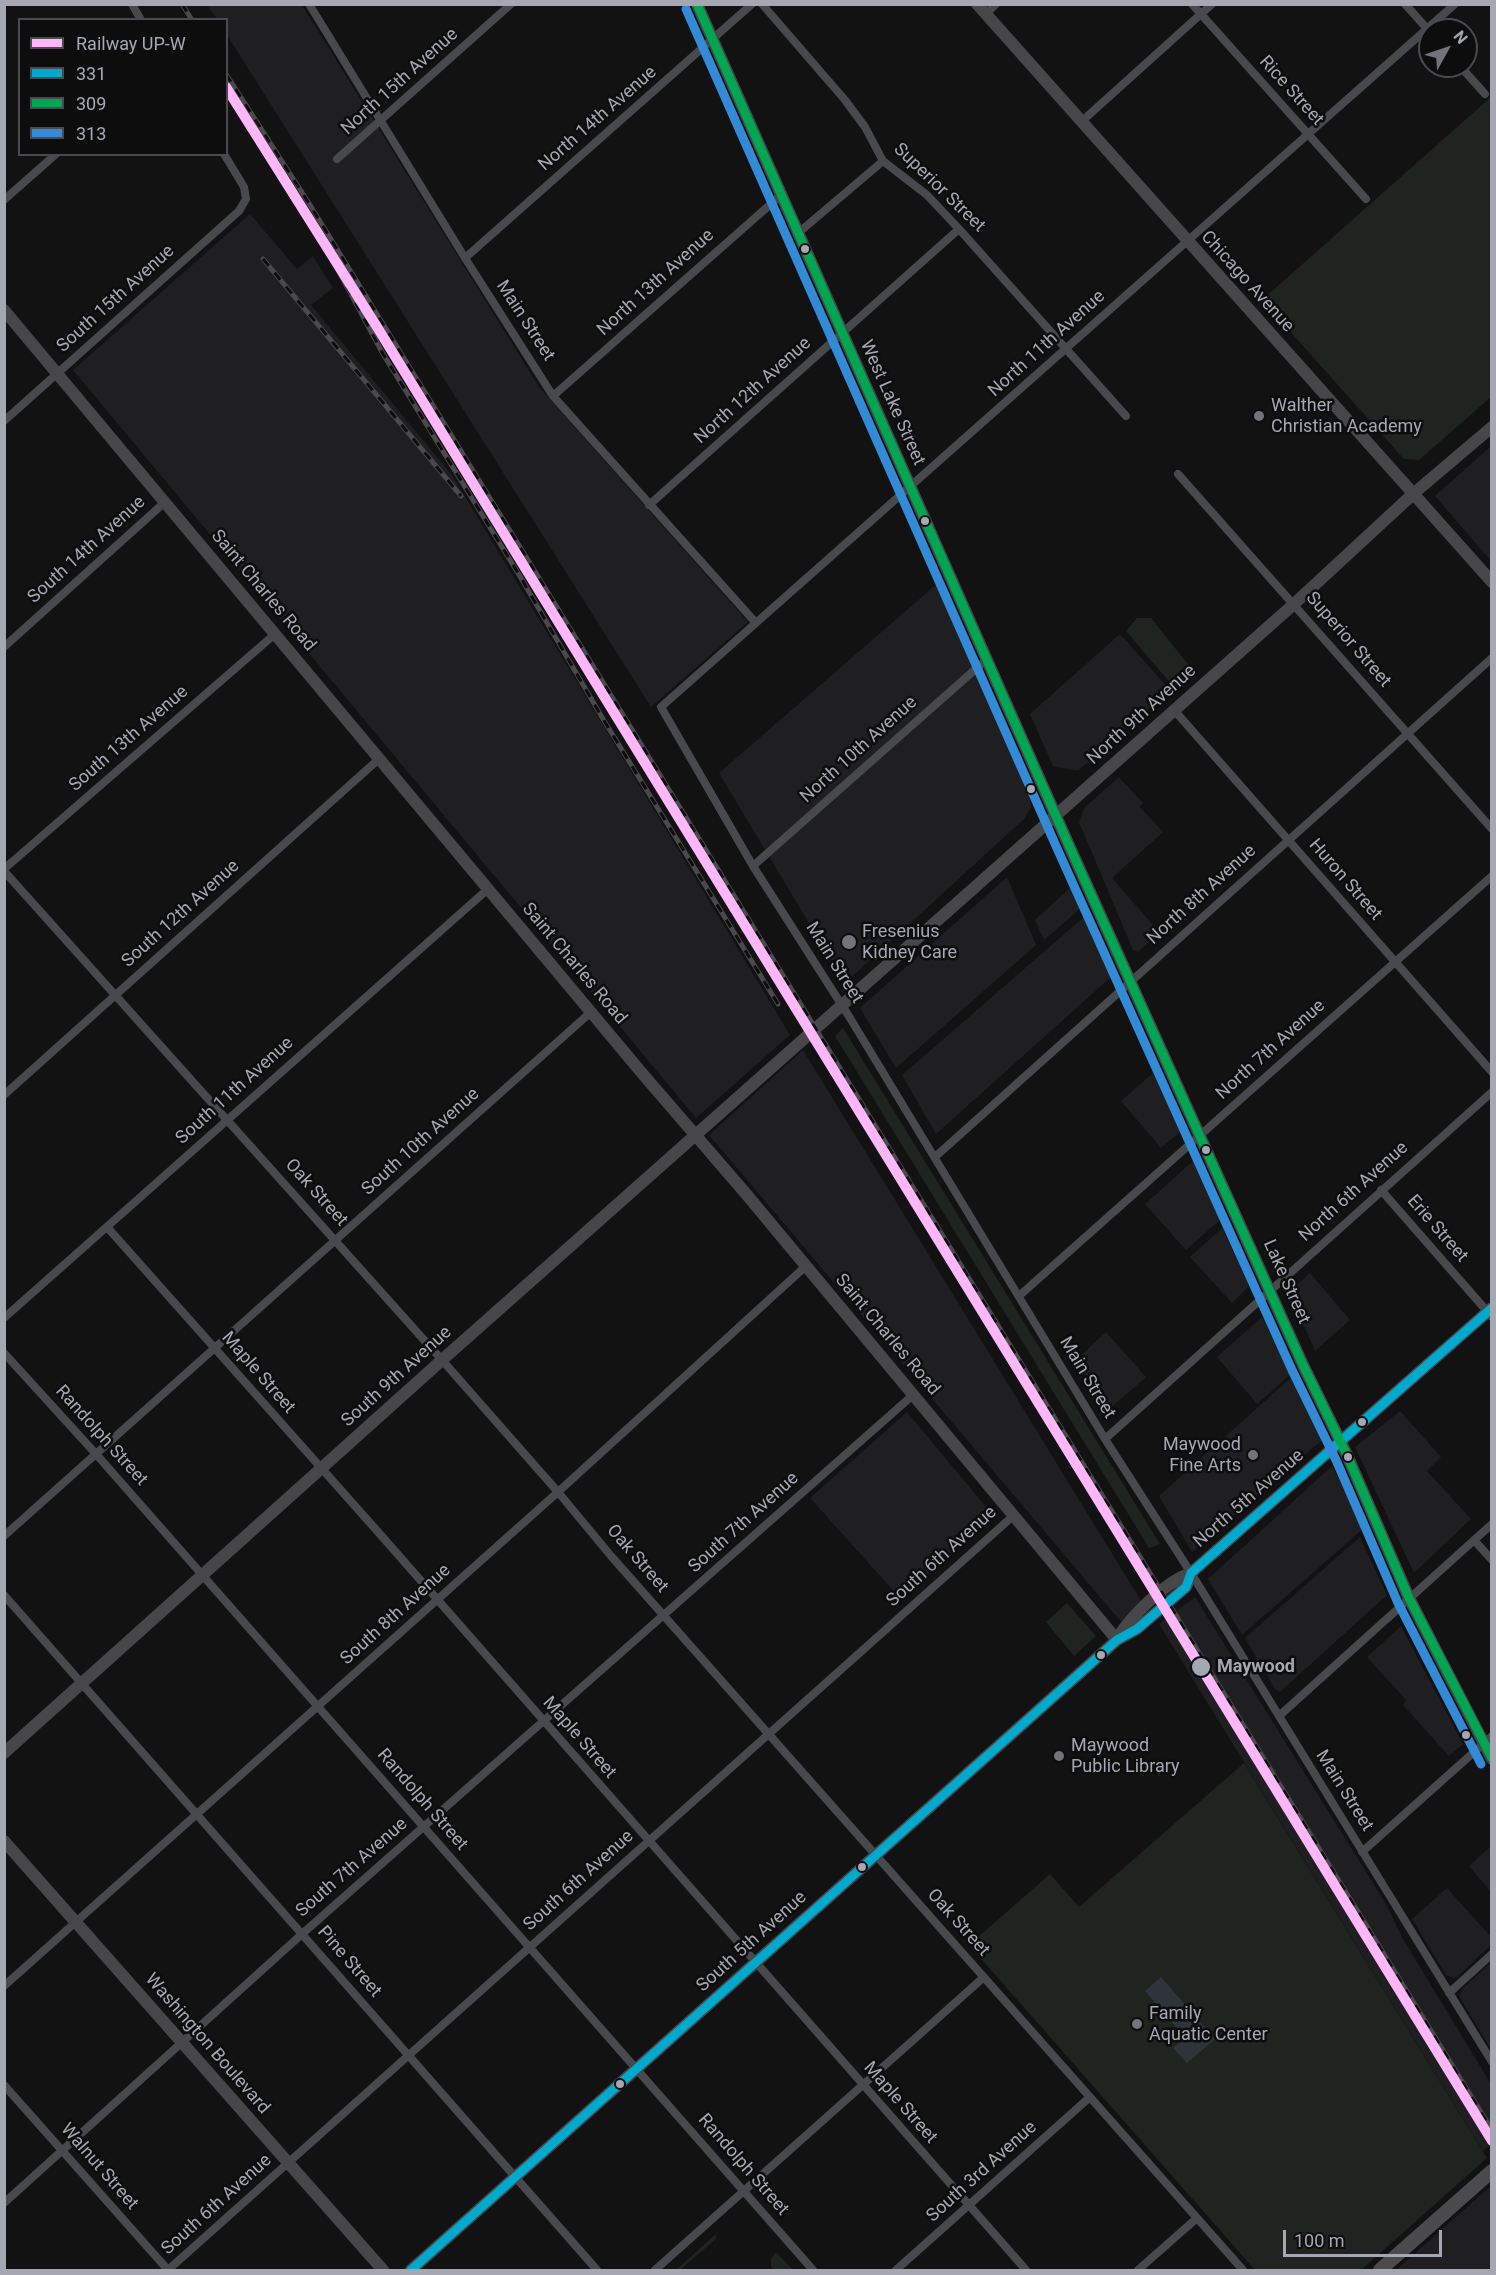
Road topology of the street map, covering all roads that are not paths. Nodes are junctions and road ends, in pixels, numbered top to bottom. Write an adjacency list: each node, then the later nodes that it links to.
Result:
1 (132, 4): 14 (street)
2 (309, 4): 21 (street, Main Street)
3 (512, 4): 21 (street, North 15th Avenue)
4 (697, 4): 17 (main road, West Lake Street)
5 (752, 4): 17 (street, North 14th Avenue)
6 (762, 4): 27 (street, Superior Street)
7 (996, 4): 12 (street)
8 (1192, 4): 13 (street, Rice Street)
9 (1212, 4): 13 (street)
10 (1405, 4): 16 (street)
11 (1455, 4): 15 (street, North 11th Avenue)
12 (982, 9): 22 (main road, Chicago Avenue)
13 (1201, 14): 22 (street); 23 (street, Rice Street)
14 (140, 18)
15 (1441, 18)
16 (1418, 19)
17 (713, 40): 28 (main road, West Lake Street); 34 (street, North 14th Avenue)
18 (1418, 40): 23 (street, North 11th Avenue)
19 (1471, 78): 20 (street)
20 (1485, 94)
21 (381, 121): 26 (street, North 15th Avenue); 34 (street, Main Street)
22 (1081, 122): 33 (main road, Chicago Avenue)
23 (1308, 134): 29 (street, Rice Street); 33 (street, North 11th Avenue)
24 (54, 156): 30 (street)
25 (225, 156): 38 (street, South 15th Avenue)
26 (337, 159)
27 (883, 161): 31 (street, Superior Street); 32 (street)
28 (781, 195): 32 (main road, West Lake Street); 39 (street, North 13th Avenue)
29 (1366, 199)
30 (4, 200)
31 (959, 229): 36 (street, North 12th Avenue); 37 (street, Superior Street)
32 (797, 234): 36 (main road, West Lake Street)
33 (1187, 241): 37 (street, North 11th Avenue); 45 (main road, Chicago Avenue)
34 (465, 258): 39 (street, Main Street)
35 (4, 310): 38 (main road, Saint Charles Road)
36 (842, 334): 44 (main road, West Lake Street); 47 (street, North 12th Avenue)
37 (1067, 348): 40 (street, Superior Street); 44 (street, North 11th Avenue)
38 (58, 374): 41 (street, South 15th Avenue); 46 (main road, Saint Charles Road)
39 (553, 396): 47 (street, Main Street)
40 (1126, 416)
41 (4, 421)
42 (1491, 427): 45 (main road, North 9th Avenue)
43 (1178, 474): 49 (street, Superior Street)
44 (909, 487): 50 (street, North 11th Avenue); 54 (main road, West Lake Street)
45 (1413, 494): 48 (main road, Chicago Avenue); 49 (main road, North 9th Avenue)
46 (165, 502): 51 (main road, Saint Charles Road); 52 (street, South 14th Avenue)
47 (649, 505): 50 (street, Main Street)
48 (1491, 582)
49 (1294, 604): 56 (main road, North 9th Avenue); 57 (street, Superior Street)
50 (756, 623): 55 (street, North 11th Avenue)
51 (275, 634): 58 (main road, Saint Charles Road); 63 (street, South 13th Avenue)
52 (4, 647)
53 (1491, 658): 57 (street, North 8th Avenue)
54 (987, 659): 59 (main road, West Lake Street); 62 (street, North 10th Avenue)
55 (661, 707): 62 (street, Main Street)
56 (1174, 710): 59 (main road, North 9th Avenue); 61 (street, Huron Street)
57 (1407, 733): 60 (street, Superior Street); 61 (street, North 8th Avenue)
58 (380, 759): 65 (main road, Saint Charles Road); 68 (street, South 12th Avenue)
59 (1056, 815): 67 (main road, Lake Street); 69 (main road, North 9th Avenue)
60 (1491, 829)
61 (1288, 840): 66 (street, Huron Street); 67 (street, North 8th Avenue)
62 (753, 866): 69 (street, Main Street)
63 (4, 870): 68 (street, Oak Street)
64 (1491, 876): 66 (street, North 7th Avenue)
65 (488, 889): 70 (main road, Saint Charles Road); 75 (street, South 11th Avenue)
66 (1395, 962): 72 (street, Huron Street); 77 (street, North 7th Avenue)
67 (1130, 982): 77 (main road, Lake Street); 78 (street, North 8th Avenue)
68 (116, 995): 74 (street, South 12th Avenue); 75 (street, Oak Street)
69 (842, 1005): 71 (main road, North 9th Avenue); 78 (street, Main Street)
70 (591, 1012): 76 (main road, Saint Charles Road); 81 (street, South 10th Avenue)
71 (815, 1029): 76 (main road, South 9th Avenue)
72 (1491, 1072)
73 (1491, 1092): 79 (street, North 6th Avenue)
74 (4, 1095)
75 (228, 1120): 80 (street, South 11th Avenue); 81 (street, Oak Street)
76 (696, 1135): 82 (main road, Saint Charles Road); 89 (main road, South 9th Avenue)
77 (1200, 1136): 83 (main road, Lake Street); 84 (street, North 7th Avenue)
78 (934, 1157): 84 (street, Main Street)
79 (1381, 1190): 83 (street, North 6th Avenue); 85 (street, Erie Street)
80 (107, 1227): 86 (street, South 11th Avenue); 87 (street, Maple Street)
81 (336, 1240): 87 (street, South 10th Avenue); 89 (street, Oak Street)
82 (806, 1266): 90 (main road, Saint Charles Road); 95 (street, South 8th Avenue)
83 (1270, 1289): 91 (street, North 6th Avenue); 92 (main road, Lake Street)
84 (1019, 1296): 91 (street, Main Street)
85 (1490, 1312): 92 (main road, North 5th Avenue)
86 (4, 1318)
87 (215, 1349): 93 (street, South 10th Avenue); 94 (street, Maple Street)
88 (4, 1353): 93 (street, Randolph Street)
89 (442, 1360): 94 (main road, South 9th Avenue); 95 (street, Oak Street)
90 (913, 1395): 96 (main road, Saint Charles Road); 107 (street, South 7th Avenue)
91 (1105, 1439): 101 (street, Main Street)
92 (1341, 1443): 101 (main road, North 5th Avenue); 105 (main road, Lake Street)
93 (96, 1454): 98 (street, South 10th Avenue); 102 (street, Randolph Street)
94 (321, 1470): 102 (main road, South 9th Avenue); 106 (street, Maple Street)
95 (558, 1492): 106 (street, South 8th Avenue); 107 (street, Oak Street)
96 (1013, 1516): 108 (main road, Saint Charles Road); 113 (street, South 6th Avenue)
97 (1491, 1524): 99 (street)
98 (4, 1536)
99 (1474, 1540): 100 (street); 105 (street)
100 (1491, 1560)
101 (1191, 1574): 104 (main road, North 5th Avenue); 111 (street, Main Street)
102 (202, 1576): 109 (main road, South 9th Avenue); 110 (street, Randolph Street)
103 (4, 1594): 109 (street, Pine Street)
104 (1166, 1597): 108 (main road, South 5th Avenue)
105 (1409, 1598): 111 (street); 114 (main road, Lake Street)
106 (437, 1600): 110 (street, South 8th Avenue); 112 (street, Maple Street)
107 (664, 1616): 112 (street, South 7th Avenue); 113 (street, Oak Street)
108 (1117, 1640): 122 (main road, South 5th Avenue)
109 (82, 1683): 115 (main road, South 9th Avenue); 117 (street, Pine Street)
110 (318, 1707): 117 (street, South 8th Avenue); 118 (street, Randolph Street)
111 (1278, 1716): 121 (street, Main Street)
112 (544, 1722): 118 (street, South 7th Avenue); 120 (street, Maple Street)
113 (769, 1734): 120 (street, South 6th Avenue); 122 (street, Oak Street)
114 (1488, 1740): 116 (main road, Lake Street); 121 (street)
115 (4, 1753)
116 (1491, 1759)
117 (197, 1815): 123 (street, South 8th Avenue); 124 (street, Pine Street)
118 (424, 1827): 124 (street, South 7th Avenue); 125 (street, Randolph Street)
119 (4, 1841): 123 (main road, Washington Boulevard)
120 (648, 1841): 125 (street, South 6th Avenue); 127 (street, Maple Street)
121 (1362, 1852): 130 (street, Main Street)
122 (876, 1855): 127 (main road, South 5th Avenue); 128 (street, Oak Street)
123 (76, 1922): 129 (street, South 8th Avenue); 131 (main road, Washington Boulevard)
124 (302, 1934): 131 (street, South 7th Avenue); 132 (street, Pine Street)
125 (530, 1948): 132 (street, South 6th Avenue); 134 (street, Randolph Street)
126 (1491, 1954): 130 (street)
127 (755, 1963): 134 (main road, South 5th Avenue); 136 (street, Maple Street)
128 (984, 1977): 136 (street); 137 (street, Oak Street)
129 (4, 1986)
130 (1449, 1993): 133 (street, Main Street)
131 (182, 2043): 138 (street, South 7th Avenue); 139 (main road, Washington Boulevard)
132 (409, 2056): 139 (street, South 6th Avenue); 141 (street, Pine Street)
133 (1491, 2062)
134 (636, 2069): 141 (main road, South 5th Avenue); 142 (street, Randolph Street)
135 (4, 2085): 138 (street, Walnut Street)
136 (863, 2085): 142 (street); 144 (street, Maple Street)
137 (1090, 2097): 144 (street, South 3rd Avenue); 145 (street, Oak Street)
138 (63, 2151): 143 (street, South 7th Avenue); 146 (street, Walnut Street)
139 (289, 2163): 146 (street, South 6th Avenue); 147 (main road, Washington Boulevard)
140 (1491, 2171): 156 (main road)
141 (515, 2177): 148 (main road, South 5th Avenue); 149 (street, Pine Street)
142 (744, 2191): 150 (street); 151 (street, Randolph Street)
143 (4, 2203)
144 (969, 2206): 152 (street, South 3rd Avenue); 153 (street, Maple Street)
145 (1197, 2218): 154 (street); 155 (street, Oak Street)
146 (168, 2271)
147 (383, 2271)
148 (411, 2271)
149 (597, 2271)
150 (655, 2271)
151 (813, 2271)
152 (896, 2271)
153 (1026, 2271)
154 (1138, 2271)
155 (1243, 2271)
156 (1380, 2271)

